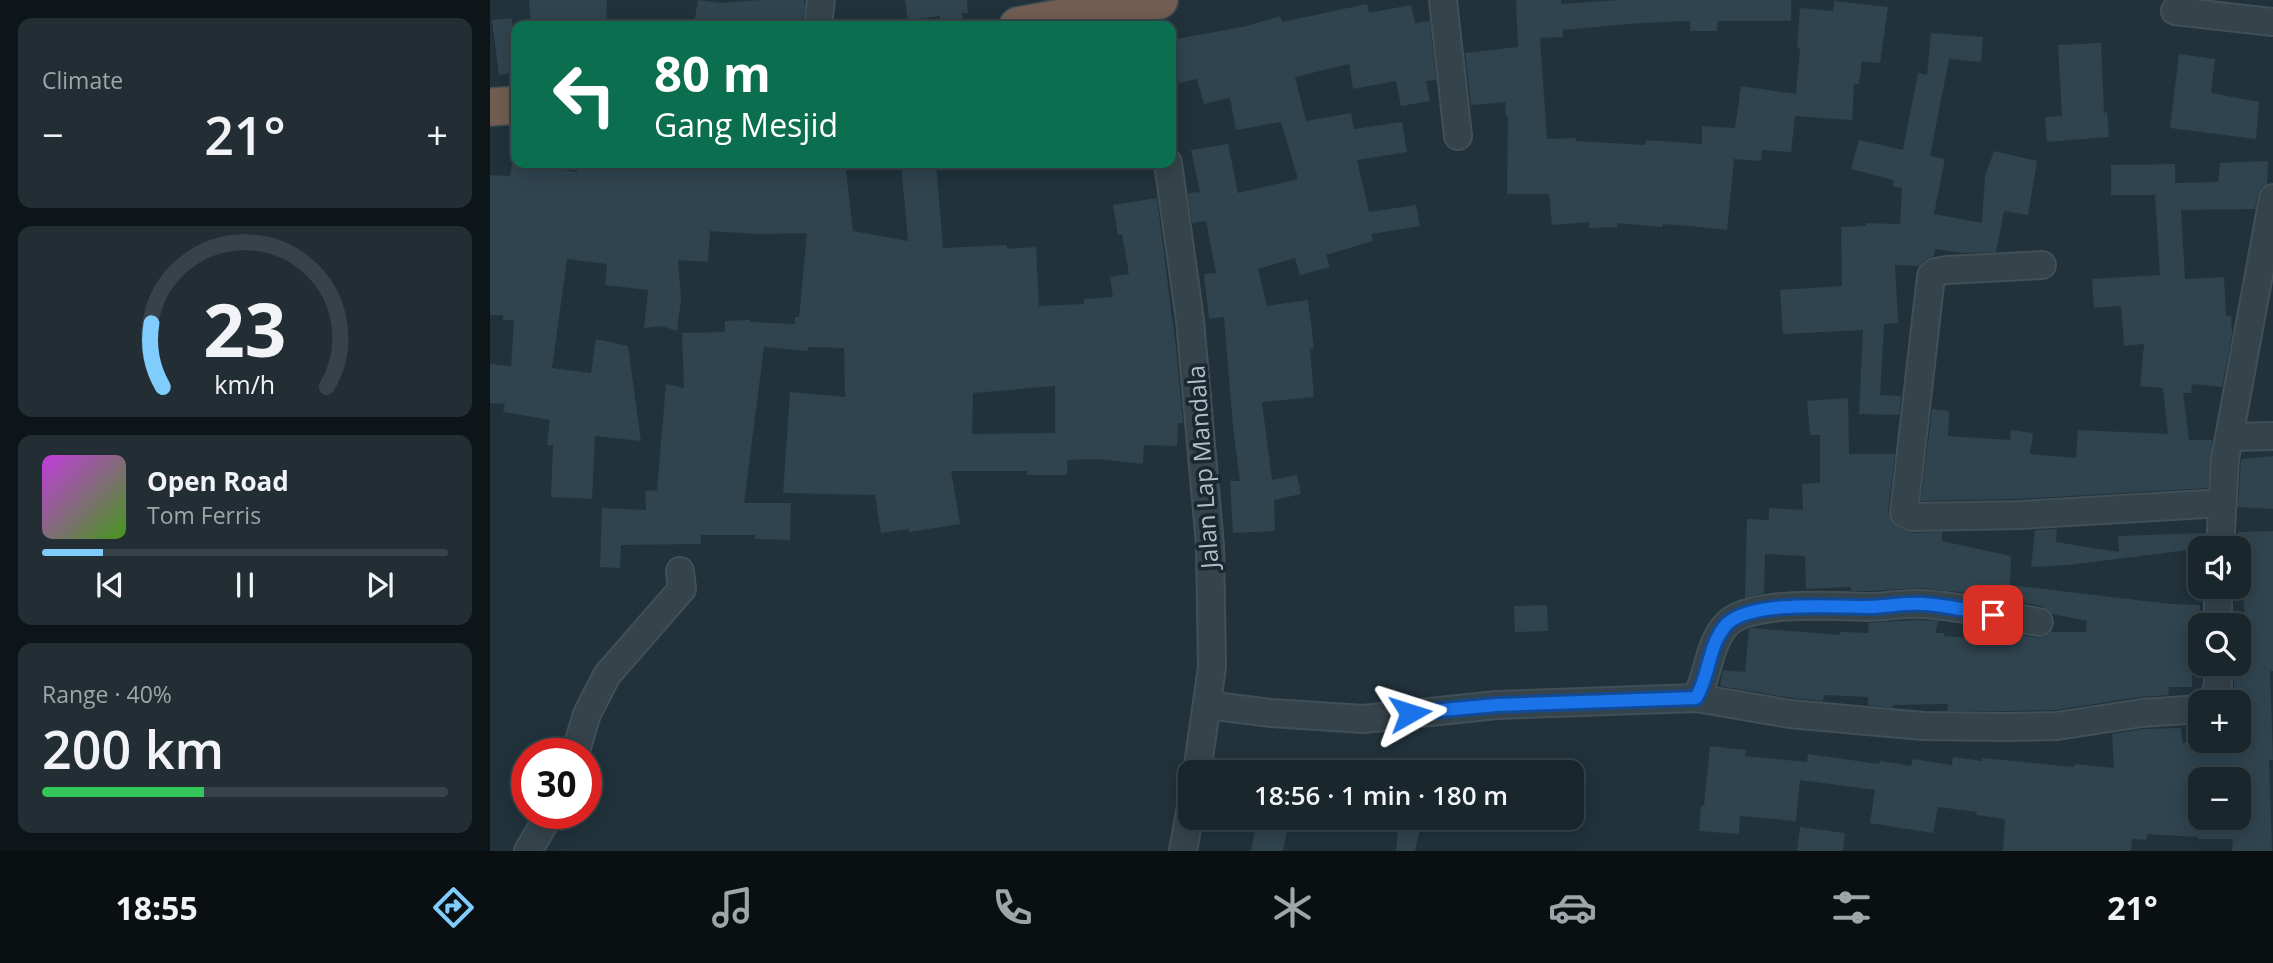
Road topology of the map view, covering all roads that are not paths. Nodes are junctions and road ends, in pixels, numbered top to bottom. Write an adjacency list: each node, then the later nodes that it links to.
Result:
1 (821, 0): 6 (street)
2 (1443, 0): 11 (street)
3 (1151, 10): 5 (highway)
4 (2175, 10): 8 (street)
5 (1102, 19): 7 (highway)
6 (819, 21)
7 (1078, 21)
8 (2273, 22)
9 (511, 105): 10 (highway)
10 (490, 107)
11 (1458, 136)
12 (1169, 168): 23 (street, Jalan Lap Mandala)
13 (2273, 198): 15 (street)
14 (2042, 265): 18 (street)
15 (2267, 268): 17 (street)
16 (2273, 436): 17 (street)
17 (2229, 437): 18 (street)
18 (2222, 503): 19 (street)
19 (2221, 536)
20 (680, 571): 25 (street)
21 (2039, 622): 22 (street)
22 (1696, 698): 23 (street); 24 (street)
23 (1207, 705): 26 (street, Jalan Lap Mandala)
24 (2188, 710)
25 (580, 738)
26 (1199, 760)
27 (541, 829): 29 (street)
28 (1187, 830): 30 (street)
29 (528, 851)
30 (1183, 851)

